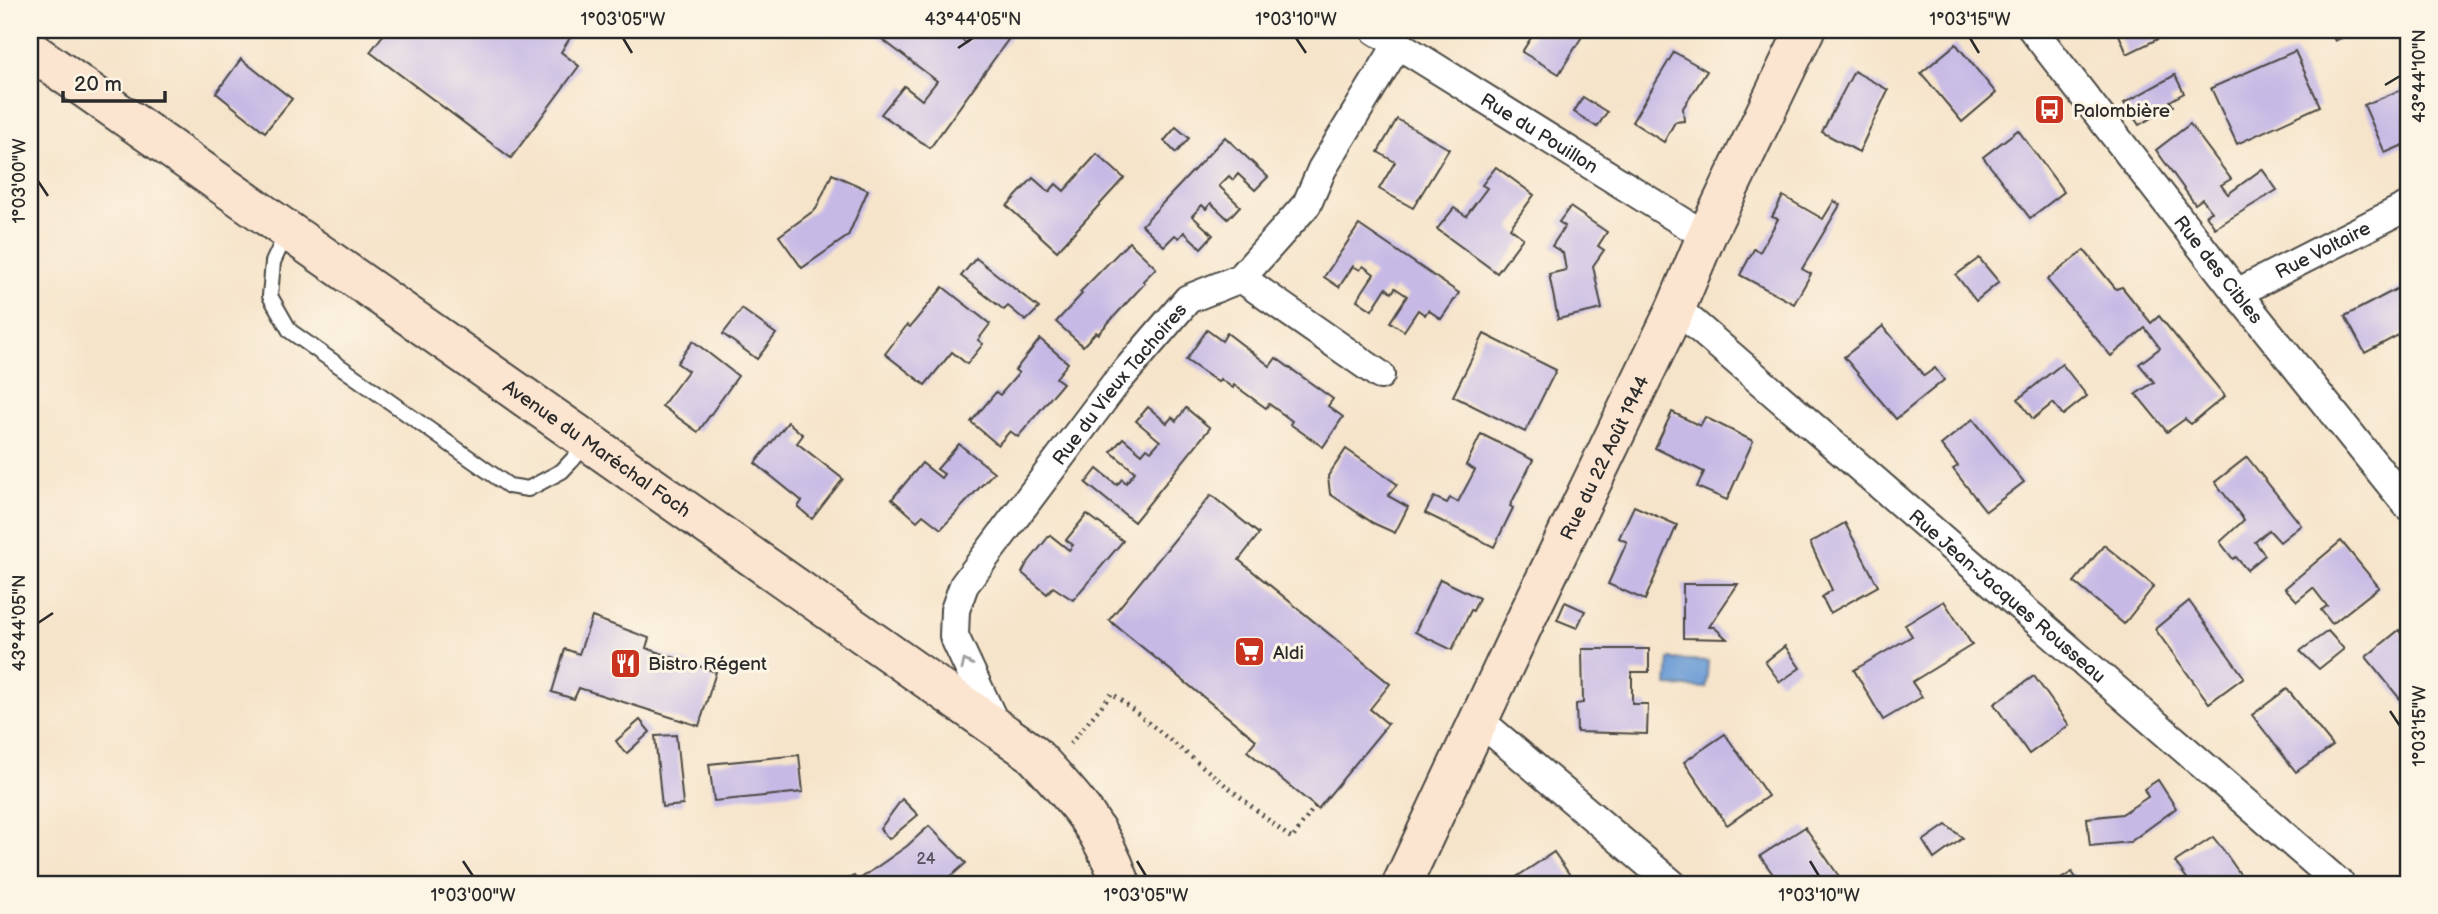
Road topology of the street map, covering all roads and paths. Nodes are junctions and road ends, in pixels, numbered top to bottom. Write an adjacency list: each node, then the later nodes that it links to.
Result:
1 (1805, 30): 7 (main road, Rue du 22 Août 1944)
2 (2033, 30): 9 (street, Rue des Cibles)
3 (1386, 37): 7 (street, Rue du Pouillon); 8 (street, Rue du Vieux Tachoires)
4 (30, 50): 6 (main road, Avenue du Maréchal Foch)
5 (2408, 206): 9 (street, Rue Voltaire)
6 (287, 230): 12 (main road, Avenue du Maréchal Foch); 12 (lane)
7 (1707, 234): 10 (main road, Rue du 22 Août 1944)
8 (1241, 278): 11 (street); 15 (street, Rue du Vieux Tachoires, one-way to 8)
9 (2237, 293): 13 (street, Rue des Cibles)
10 (1676, 308): 14 (main road, Rue du 22 Août 1944); 21 (street, Rue Jean-Jacques Rousseau)
11 (1380, 375)
12 (589, 442): 15 (main road, Avenue du Maréchal Foch)
13 (2408, 506)
14 (1480, 720): 19 (main road, Rue du 22 Août 1944); 20 (street)
15 (996, 726): 18 (main road, Avenue du Maréchal Foch)
16 (1070, 744): 17 (path)
17 (1315, 807)
18 (1121, 884)
19 (1402, 884)
20 (1672, 884)
21 (2340, 884)

